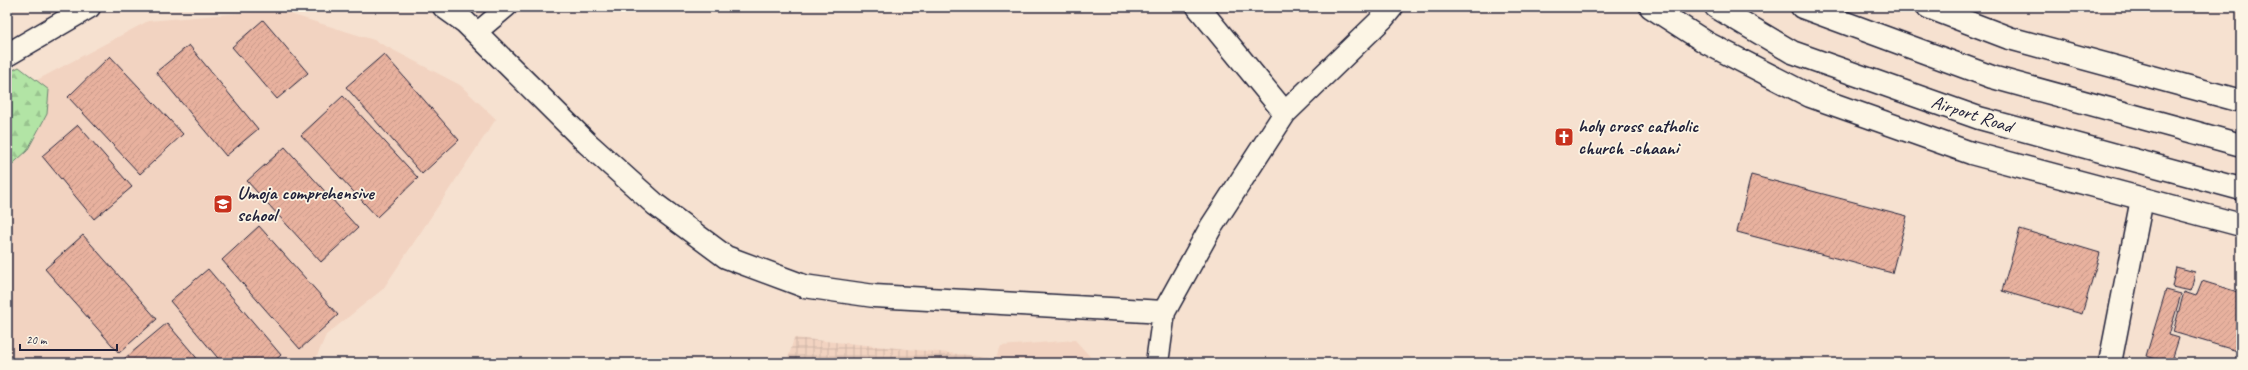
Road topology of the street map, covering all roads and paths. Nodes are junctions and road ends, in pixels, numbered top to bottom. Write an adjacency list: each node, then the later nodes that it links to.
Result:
1 (89, 7): 11 (main road)
2 (444, 7): 10 (main road)
3 (507, 7): 10 (lane)
4 (1198, 7): 13 (main road)
5 (1392, 7): 13 (main road)
6 (1651, 7): 16 (main road)
7 (1716, 7): 15 (main road, Airport Road)
8 (1802, 7): 14 (main road)
9 (1928, 7): 12 (main road)
10 (476, 33): 18 (main road)
11 (7, 55)
12 (2241, 101)
13 (1285, 113): 18 (main road)
14 (2241, 145)
15 (2241, 189)
16 (2142, 198): 17 (main road); 20 (main road)
17 (2241, 225)
18 (1164, 312): 19 (main road)
19 (1157, 363)
20 (2110, 363)

